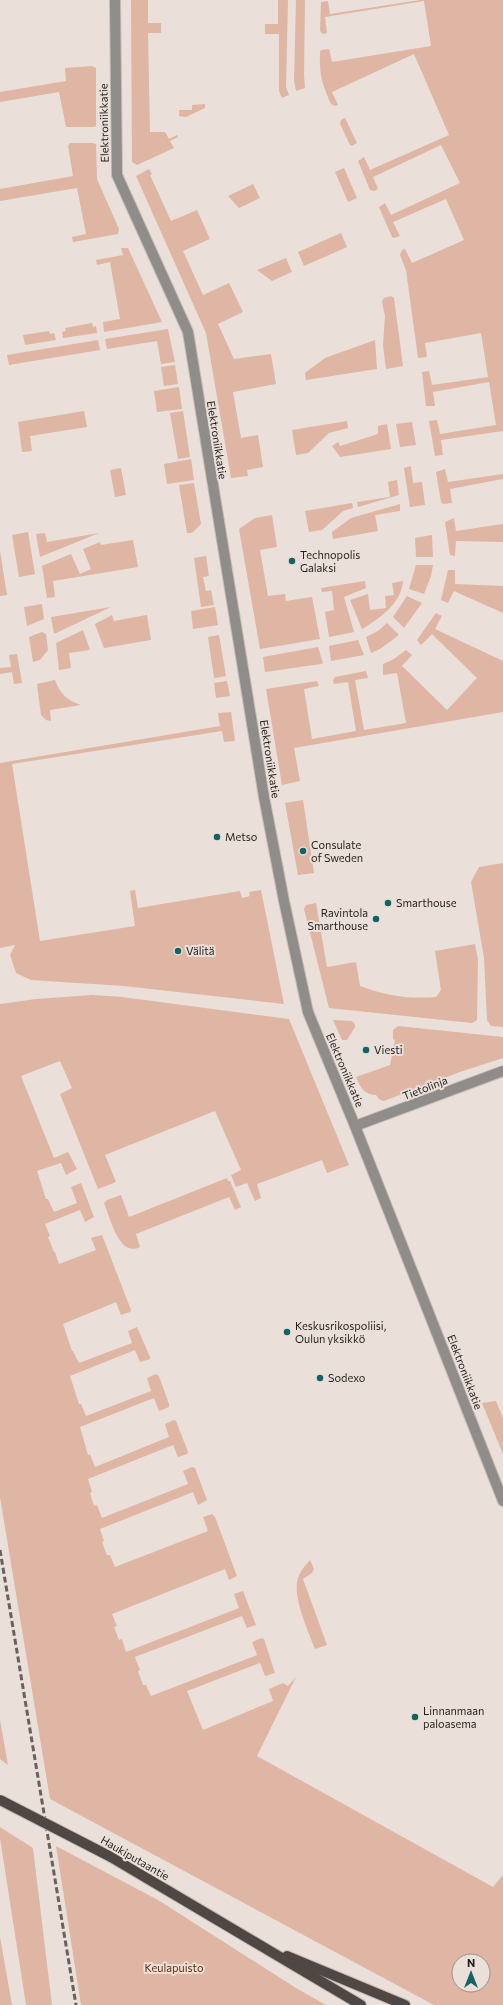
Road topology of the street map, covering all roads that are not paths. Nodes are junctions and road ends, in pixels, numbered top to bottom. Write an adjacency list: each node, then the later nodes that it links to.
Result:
1 (114, 0): 3 (street, Elektroniikkatie)
2 (503, 1071): 3 (street, Tietolinja)
3 (356, 1126): 4 (street, Elektroniikkatie)
4 (503, 1501)
5 (0, 1800): 6 (main road, Haukiputaantie, bridge)
6 (256, 1943): 7 (main road, Haukiputaantie); 8 (main road, Haukiputaantie)
7 (361, 2005)
8 (405, 2005)

